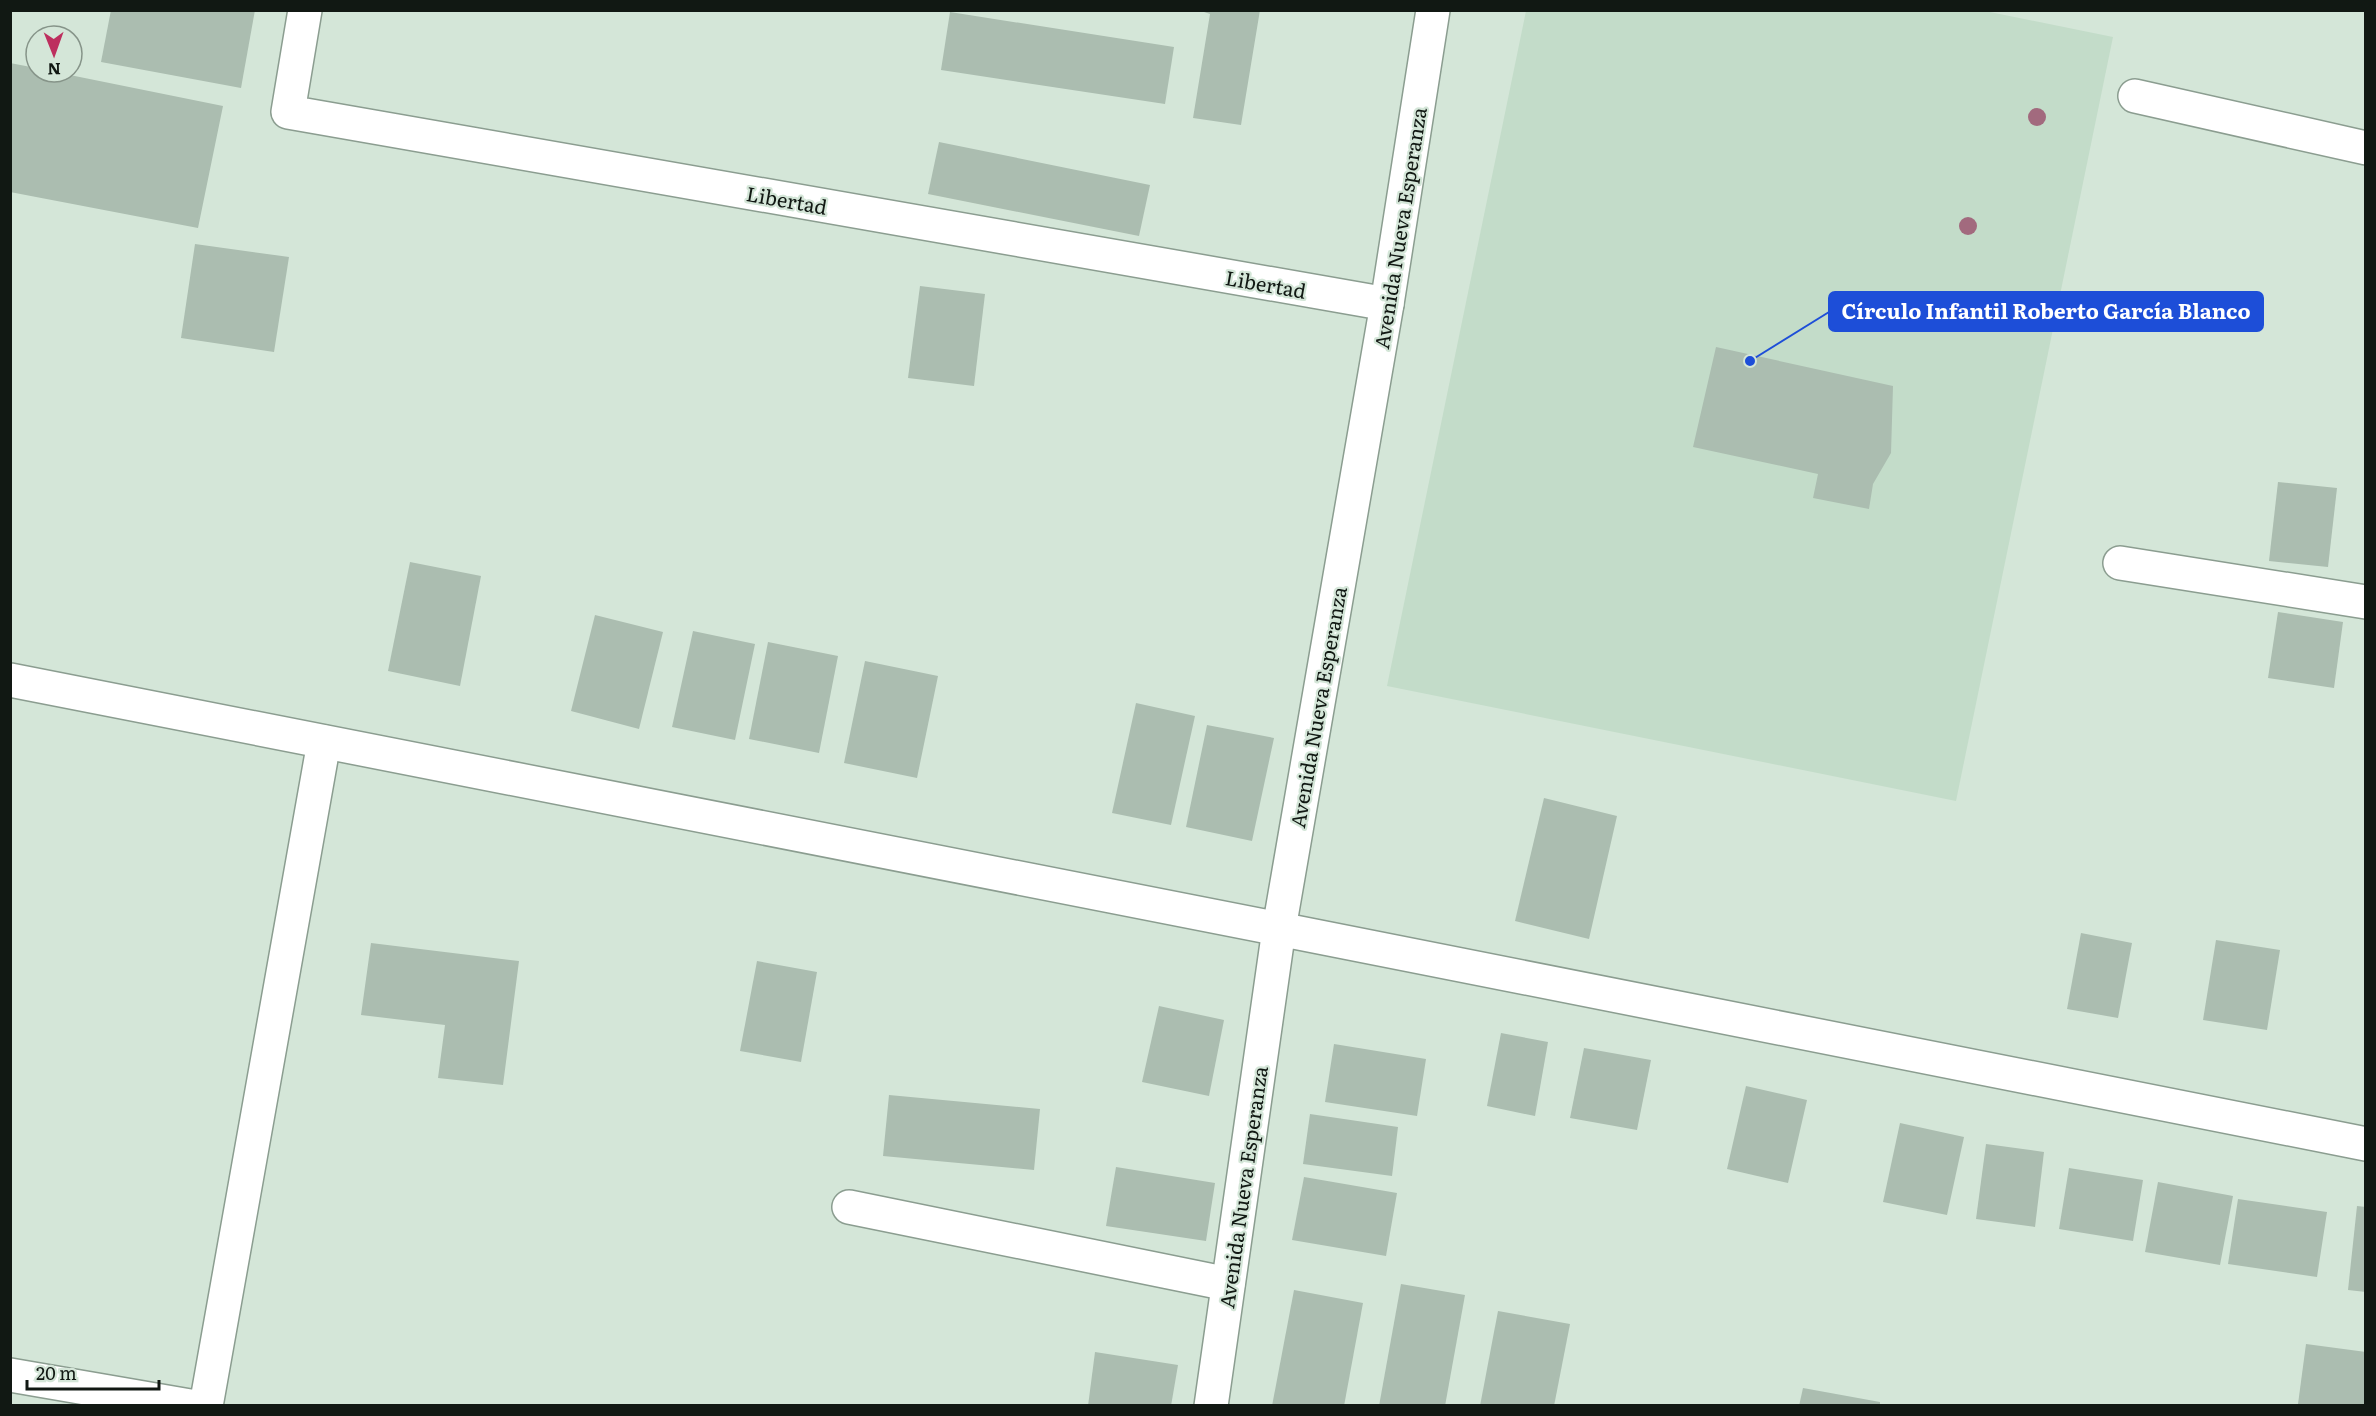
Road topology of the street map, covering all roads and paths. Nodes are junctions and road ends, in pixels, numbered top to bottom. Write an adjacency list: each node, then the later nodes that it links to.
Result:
1 (305, 10): 5 (street, Libertad)
2 (1434, 10): 5 (street, Avenida Nueva Esperanza)
3 (2135, 96): 4 (street)
4 (2366, 148)
5 (1388, 304): 10 (street, Avenida Nueva Esperanza)
6 (2120, 563): 7 (street)
7 (2366, 602)
8 (10, 680): 9 (street)
9 (324, 742): 10 (street); 16 (street)
10 (1279, 929): 11 (street); 13 (street, Avenida Nueva Esperanza)
11 (2366, 1144)
12 (849, 1207): 13 (street)
13 (1228, 1284): 17 (street, Avenida Nueva Esperanza)
14 (10, 1376): 15 (street)
15 (190, 1406)
16 (206, 1406)
17 (1211, 1406)

